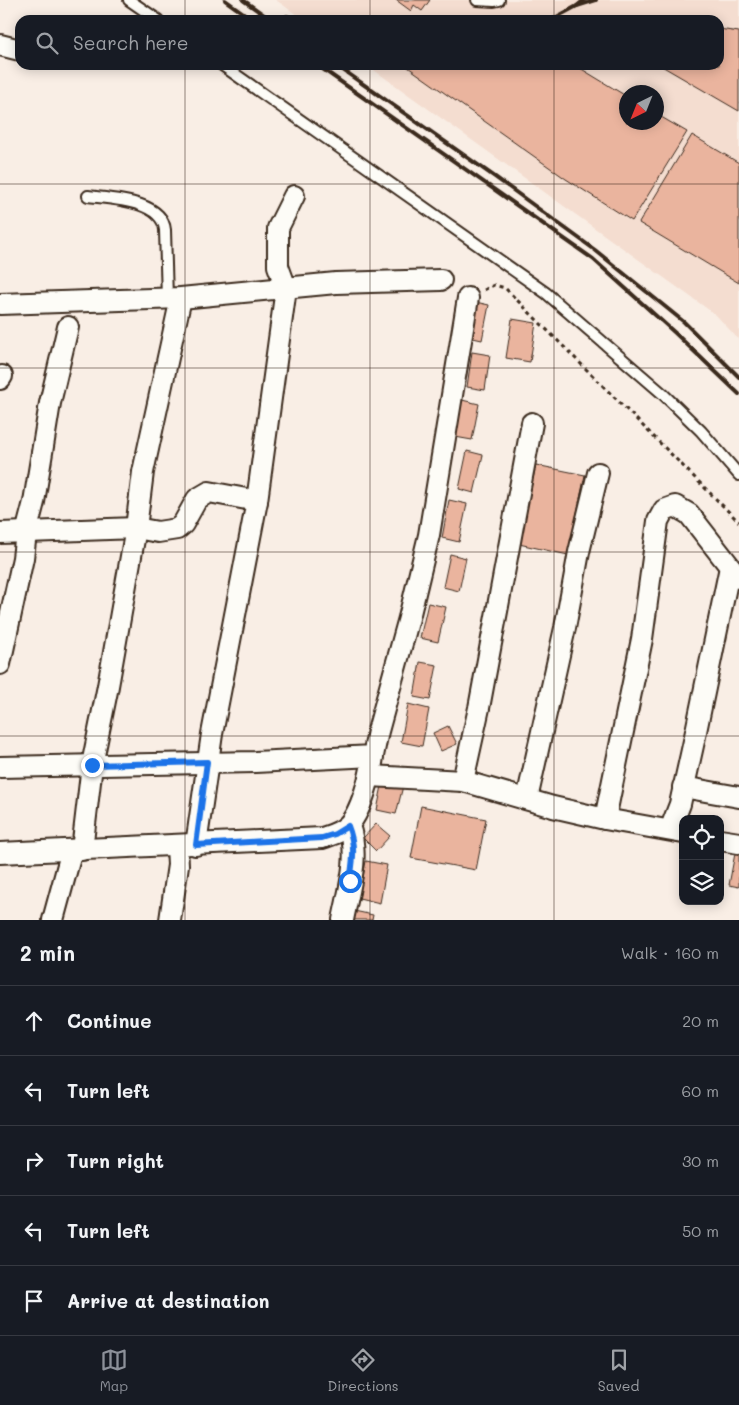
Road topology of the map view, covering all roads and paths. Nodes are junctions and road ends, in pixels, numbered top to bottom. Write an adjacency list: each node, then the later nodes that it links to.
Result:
1 (130, 0): 4 (lane)
2 (477, 0): 3 (lane)
3 (499, 0)
4 (151, 15)
5 (0, 45): 6 (street)
6 (15, 49)
7 (229, 70): 18 (lane)
8 (88, 196): 13 (lane)
9 (294, 196): 11 (street)
10 (441, 280): 11 (street)
11 (286, 288): 13 (street); 19 (street)
12 (468, 298): 20 (path); 26 (street)
13 (174, 299): 14 (street); 21 (street)
14 (0, 304)
15 (68, 327): 23 (street)
16 (532, 423): 31 (street)
17 (598, 473): 34 (street)
18 (739, 475)
19 (257, 500): 21 (street); 27 (street)
20 (739, 522)
21 (136, 528): 23 (street); 28 (street)
22 (0, 533): 23 (street)
23 (26, 533): 25 (street)
24 (734, 572): 32 (street); 35 (street)
25 (0, 664)
26 (373, 756): 27 (street); 30 (street)
27 (207, 762): 28 (street); 40 (street)
28 (92, 765): 29 (street); 41 (street)
29 (0, 767)
30 (370, 776): 31 (street); 36 (street)
31 (463, 781): 34 (street)
32 (683, 787): 33 (street); 37 (street)
33 (739, 797)
34 (528, 799): 35 (street)
35 (605, 819): 37 (street)
36 (348, 826): 40 (street); 45 (street)
37 (677, 832)
38 (724, 841): 39 (street)
39 (739, 843)
40 (187, 845): 41 (street); 44 (street)
41 (77, 850): 42 (street); 43 (street)
42 (0, 853)
43 (53, 920)
44 (170, 920)
45 (343, 920)

